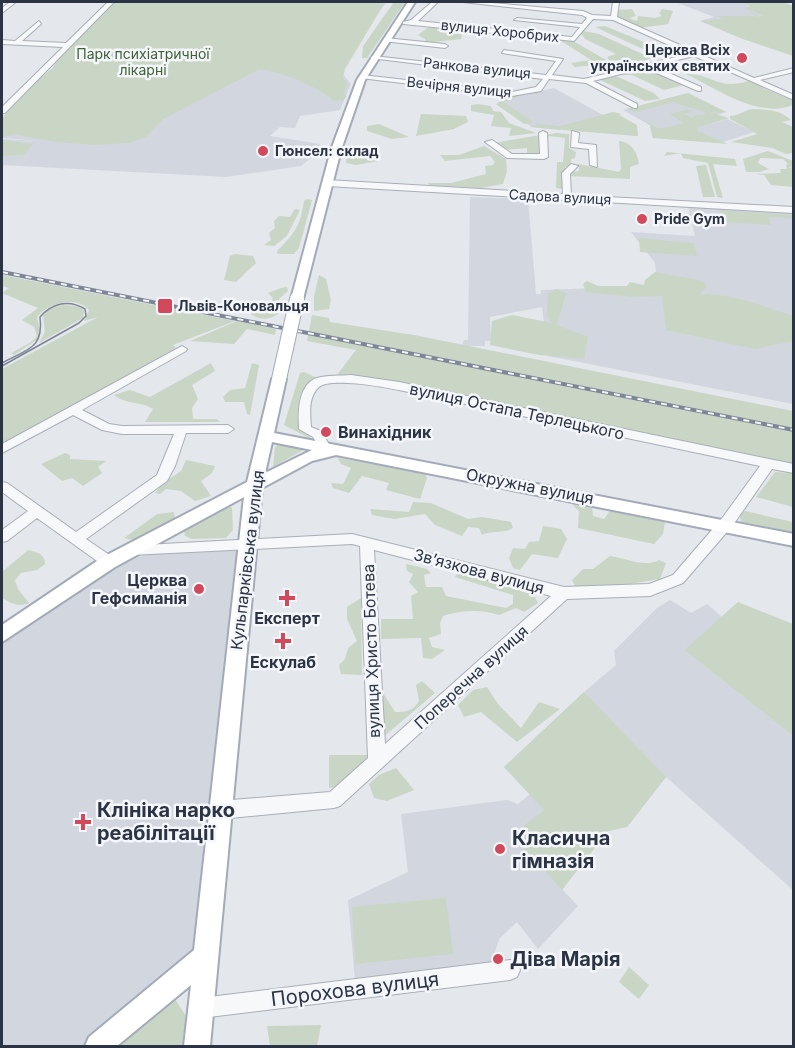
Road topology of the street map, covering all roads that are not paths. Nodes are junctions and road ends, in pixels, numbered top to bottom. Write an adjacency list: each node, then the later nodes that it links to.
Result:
1 (13, 2): 7 (street)
2 (111, 2): 18 (street)
3 (411, 2): 13 (main road, Кульпарківська вулиця)
4 (435, 2): 12 (street)
5 (465, 2): 8 (street)
6 (616, 2): 9 (street)
7 (2, 11)
8 (591, 17): 9 (street); 14 (street, вулиця Хоробрих)
9 (614, 18): 21 (street)
10 (47, 20): 17 (street)
11 (517, 20): 14 (street)
12 (411, 22): 13 (street); 14 (street, вулиця Хоробрих)
13 (397, 23): 15 (main road, Кульпарківська вулиця)
14 (584, 26)
15 (385, 40): 19 (street); 22 (main road, Кульпарківська вулиця)
16 (2, 42): 17 (street)
17 (16, 43): 18 (street)
18 (67, 45): 32 (street)
19 (445, 46)
20 (504, 52): 26 (street)
21 (695, 54): 23 (street); 27 (street)
22 (373, 58): 25 (main road, Кульпарківська вулиця); 26 (street, Ранкова вулиця)
23 (646, 66): 28 (street); 29 (street)
24 (794, 70): 27 (street)
25 (364, 75): 26 (street); 40 (main road, Кульпарківська вулиця)
26 (550, 77): 28 (street, Ранкова вулиця)
27 (753, 80): 30 (street)
28 (584, 81): 33 (street)
29 (698, 89)
30 (794, 98)
31 (2, 101): 32 (street)
32 (11, 101): 34 (street)
33 (634, 106)
34 (2, 111)
35 (543, 133): 37 (street)
36 (575, 133): 38 (street)
37 (489, 142)
38 (594, 165)
39 (573, 166): 41 (street)
40 (327, 183): 41 (street, Садова вулиця); 47 (main road, Кульпарківська вулиця, bridge)
41 (567, 197): 42 (street, Садова вулиця)
42 (794, 210)
43 (182, 349): 44 (street)
44 (73, 410): 46 (street); 50 (street)
45 (228, 429): 46 (street)
46 (181, 430): 61 (street)
47 (265, 436): 48 (main road, Окружна вулиця); 55 (main road, Кульпарківська вулиця)
48 (301, 441): 49 (main road, Окружна вулиця); 52 (main road)
49 (324, 446): 51 (main road, Окружна вулиця); 53 (street, вулиця Остапа Терлецького)
50 (2, 449)
51 (345, 450): 52 (main road); 59 (main road, Окружна вулиця)
52 (307, 457): 55 (main road)
53 (769, 463): 54 (street, вулиця Остапа Терлецького); 59 (street, Звʼязкова вулиця)
54 (794, 469)
55 (254, 485): 58 (main road); 64 (main road, Кульпарківська вулиця)
56 (2, 486): 57 (street)
57 (37, 511): 60 (street); 61 (street)
58 (187, 520): 65 (street); 66 (main road)
59 (724, 525): 62 (main road, Окружна вулиця); 68 (street, Звʼязкова вулиця)
60 (2, 537)
61 (76, 539): 67 (street)
62 (794, 540)
63 (367, 542): 64 (street, Звʼязкова вулиця); 68 (street, Звʼязкова вулиця); 70 (street, вулиця Христо Ботева)
64 (247, 543): 65 (street, Звʼязкова вулиця); 71 (main road, Кульпарківська вулиця)
65 (190, 546): 66 (street, Звʼязкова вулиця)
66 (131, 550): 67 (main road)
67 (109, 562): 69 (main road)
68 (564, 593): 70 (street, Поперечна вулиця)
69 (2, 634)
70 (377, 760): 71 (street, Поперечна вулиця)
71 (220, 810): 72 (main road, Кульпарківська вулиця)
72 (205, 957): 74 (main road, Кульпарківська вулиця); 75 (main road)
73 (510, 970): 74 (street, Порохова вулиця)
74 (201, 1008): 76 (main road, Кульпарківська вулиця)
75 (98, 1047)
76 (197, 1047)

